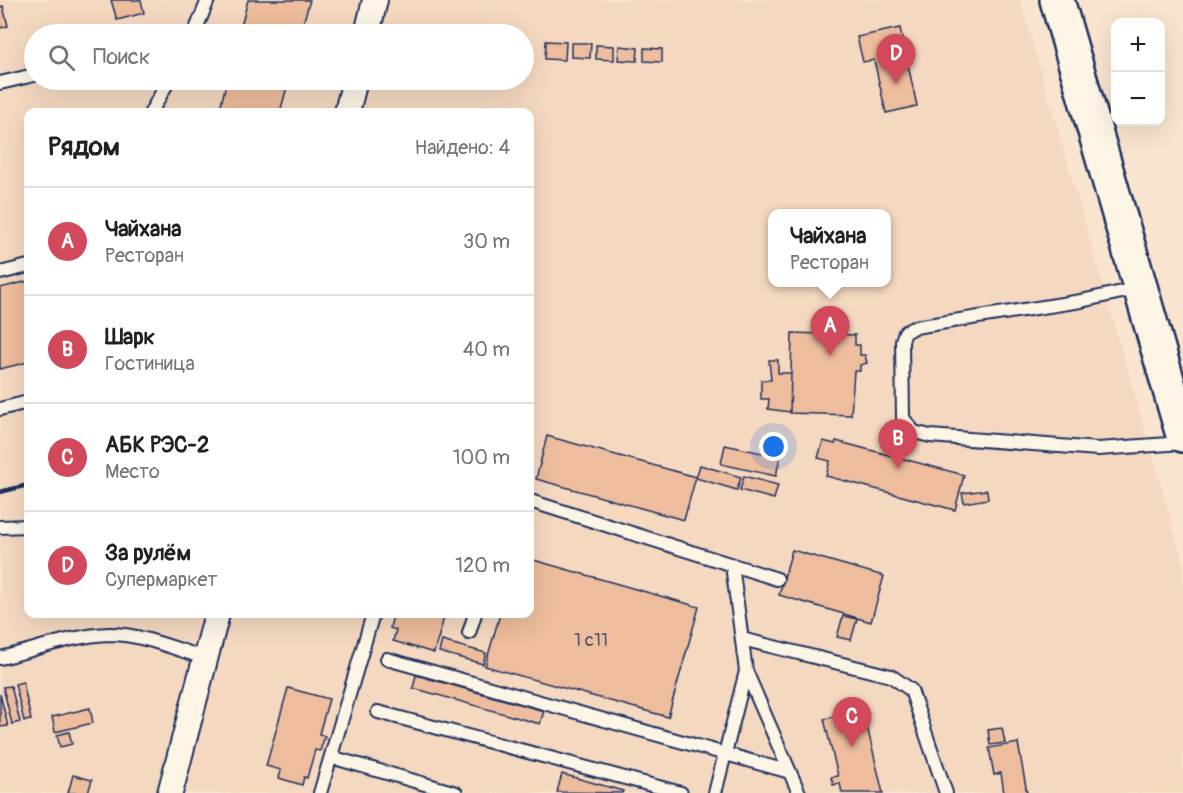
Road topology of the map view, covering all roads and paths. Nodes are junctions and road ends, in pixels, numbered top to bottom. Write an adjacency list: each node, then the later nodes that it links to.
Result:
1 (208, 0): 4 (lane)
2 (375, 0): 5 (street)
3 (1057, 0): 14 (main road)
4 (198, 24)
5 (369, 24)
6 (24, 77): 7 (lane)
7 (0, 83)
8 (164, 90): 10 (lane)
9 (352, 90): 11 (street)
10 (153, 108)
11 (348, 108)
12 (24, 267): 13 (lane)
13 (0, 273)
14 (1141, 288): 17 (main road); 18 (lane)
15 (24, 403): 16 (lane)
16 (0, 409)
17 (1183, 435)
18 (1183, 443)
19 (534, 502): 22 (lane)
20 (24, 526): 21 (lane)
21 (0, 527)
22 (732, 565): 23 (lane); 28 (lane)
23 (777, 579)
24 (216, 618): 30 (street)
25 (372, 618): 35 (lane)
26 (474, 618): 27 (lane)
27 (469, 633)
28 (742, 639): 32 (lane); 43 (lane)
29 (0, 658): 30 (lane)
30 (205, 658): 37 (street)
31 (387, 659): 34 (lane)
32 (746, 671): 34 (lane); 36 (lane)
33 (378, 712): 40 (lane)
34 (725, 754): 36 (lane); 41 (lane)
35 (331, 757): 38 (lane); 39 (lane)
36 (790, 772): 42 (lane)
37 (170, 793)
38 (320, 793)
39 (456, 793)
40 (681, 793)
41 (715, 793)
42 (799, 793)
43 (946, 793)

